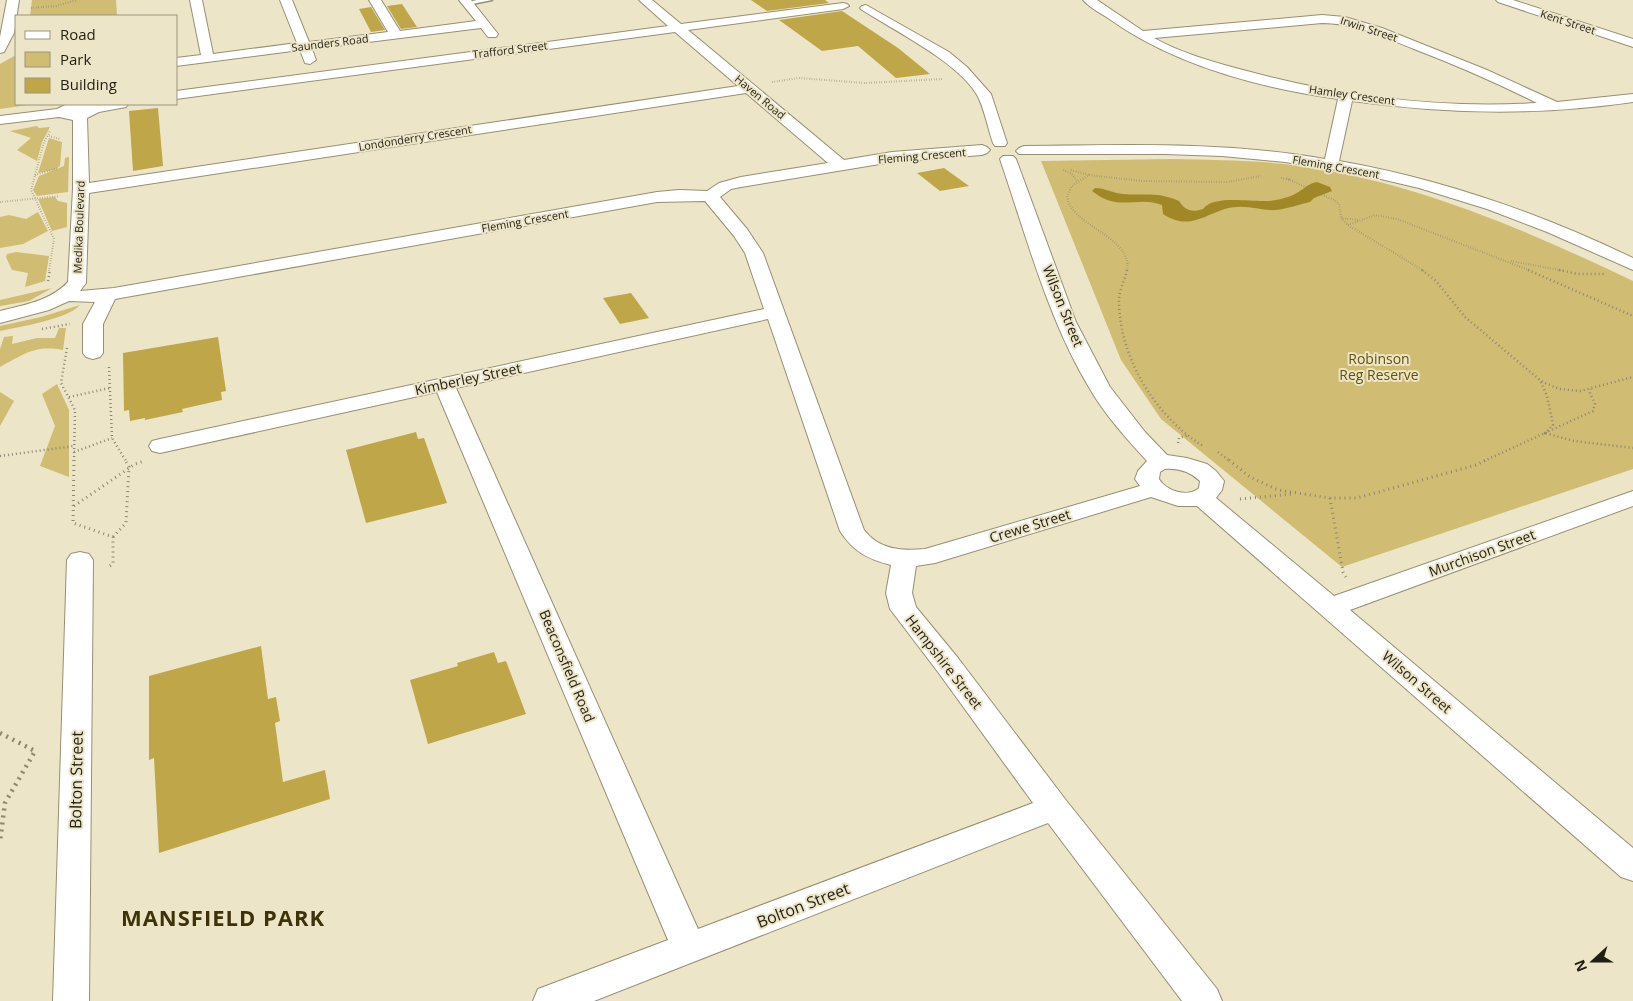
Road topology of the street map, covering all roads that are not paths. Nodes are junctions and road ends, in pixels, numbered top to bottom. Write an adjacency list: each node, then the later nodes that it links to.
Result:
1 (196, 0): 20 (street)
2 (286, 0): 17 (street)
3 (375, 0): 14 (street)
4 (489, 0): 8 (lane)
5 (645, 0): 13 (street, Haven Road)
6 (1089, 0): 15 (street, Hamley Crescent)
7 (1502, 0): 16 (street, Kent Street)
8 (466, 1): 12 (street)
9 (845, 3): 10 (street, Trafford Street); 13 (street, Trafford Street)
10 (873, 3): 31 (street, Wilson Street)
11 (8, 5): 18 (street)
12 (484, 24): 14 (street, Saunders Road); 19 (street)
13 (679, 28): 19 (street, Trafford Street); 23 (street, Haven Road)
14 (396, 34): 17 (street, Saunders Road)
15 (1140, 35): 25 (street, Hamley Crescent); 28 (street, Irwin Street)
16 (1633, 43)
17 (305, 46): 20 (street, Saunders Road); 22 (street)
18 (0, 48)
19 (506, 51): 22 (street, Trafford Street)
20 (208, 58): 21 (street, Saunders Road)
21 (178, 62)
22 (316, 76): 24 (street, Trafford Street)
23 (748, 87): 33 (street, Haven Road); 34 (street, Londonderry Crescent)
24 (178, 95)
25 (1346, 95): 28 (street, Hamley Crescent); 32 (street)
26 (1633, 98): 28 (street, Hamley Crescent)
27 (117, 105): 29 (street)
28 (1554, 106)
29 (88, 112): 30 (street); 34 (street, Medika Boulevard)
30 (0, 120)
31 (1011, 151): 32 (street, Fleming Crescent); 33 (street, Fleming Crescent); 46 (street, Wilson Street)
32 (1331, 165): 37 (street, Fleming Crescent)
33 (841, 166): 35 (street, Fleming Crescent)
34 (74, 192): 39 (street, Medika Boulevard)
35 (710, 196): 40 (street, Fleming Crescent); 41 (street)
36 (1633, 245): 37 (street)
37 (1606, 252): 38 (street, Fleming Crescent)
38 (1633, 264)
39 (66, 295): 40 (street, Fleming Crescent); 42 (street)
40 (108, 295): 43 (street)
41 (775, 312): 44 (street, Kimberley Street); 50 (street)
42 (0, 317)
43 (101, 357)
44 (444, 385): 45 (street, Kimberley Street); 55 (street, Beaconsfield Road)
45 (160, 446)
46 (1162, 463): 47 (street); 48 (street)
47 (1154, 489): 48 (street); 50 (street, Crewe Street)
48 (1201, 497): 52 (street, Wilson Street)
49 (1633, 498): 52 (street, Murchison Street)
50 (904, 559): 53 (street, Hampshire Street)
51 (80, 560): 56 (street, Bolton Street)
52 (1331, 607): 54 (street, Wilson Street)
53 (1054, 808): 55 (street, Bolton Street); 58 (street, Hampshire Street)
54 (1633, 867)
55 (689, 948): 57 (street, Bolton Street)
56 (71, 1001)
57 (551, 1001)
58 (1204, 1001)

